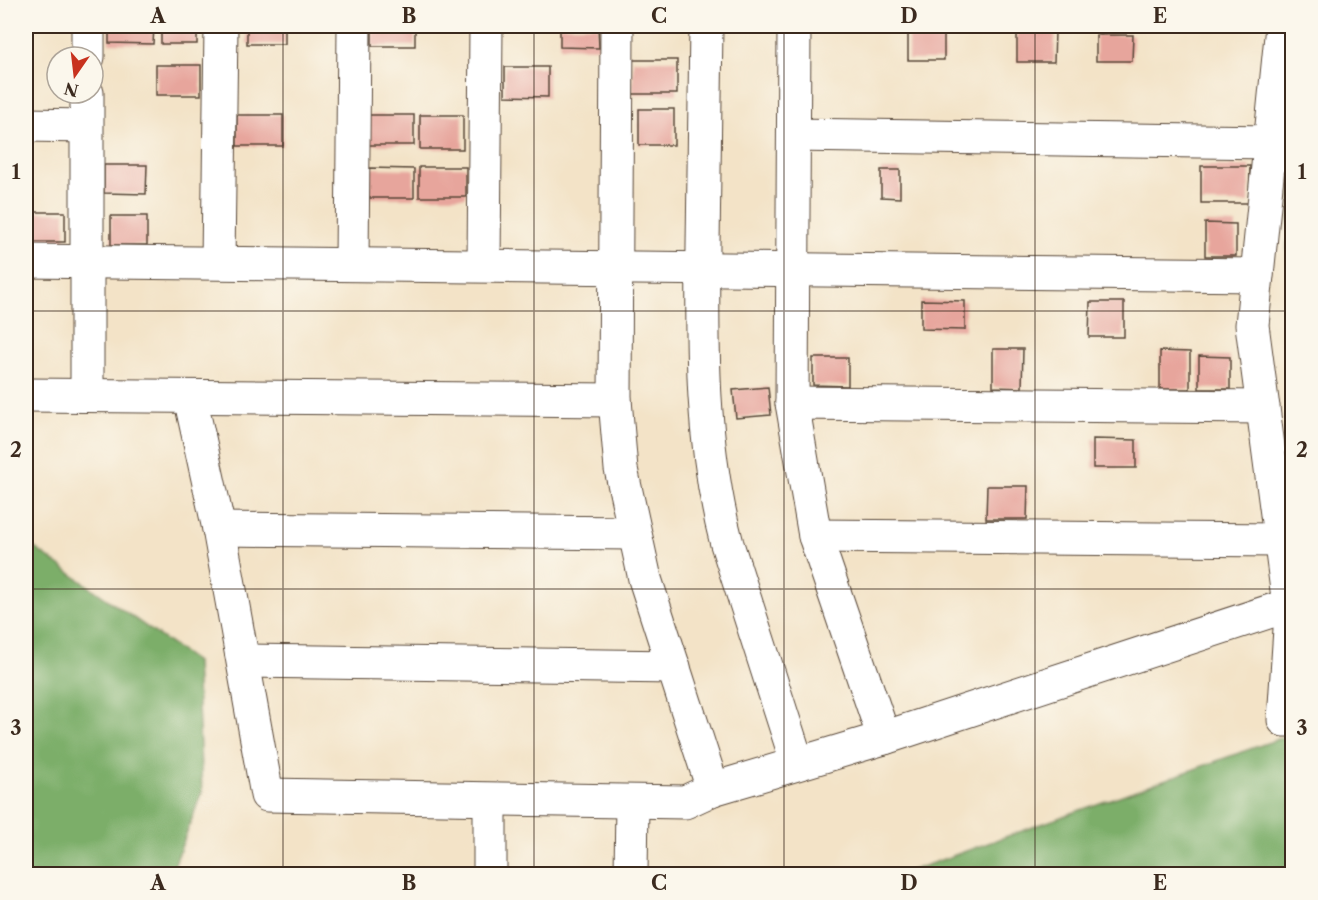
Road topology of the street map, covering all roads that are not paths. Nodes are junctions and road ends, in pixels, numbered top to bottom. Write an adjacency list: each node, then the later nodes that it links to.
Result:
1 (88, 26): 9 (street)
2 (221, 26): 17 (street)
3 (354, 26): 18 (street)
4 (486, 26): 19 (street)
5 (617, 26): 20 (street)
6 (706, 26): 21 (street)
7 (794, 26): 13 (street)
8 (1282, 26): 14 (street)
9 (88, 45)
10 (87, 105): 12 (street)
11 (26, 126): 12 (street)
12 (86, 126): 16 (street)
13 (794, 135): 14 (street); 22 (street)
14 (1270, 142): 23 (street)
15 (26, 261): 16 (street)
16 (85, 262): 17 (street); 25 (street)
17 (218, 262): 18 (street)
18 (352, 263): 19 (street)
19 (484, 265): 20 (street)
20 (614, 266): 21 (street); 27 (street)
21 (703, 268): 22 (street); 39 (street)
22 (792, 269): 23 (street); 28 (street)
23 (1257, 275): 29 (street)
24 (26, 395): 25 (street)
25 (87, 395): 26 (street)
26 (190, 397): 27 (street); 30 (street)
27 (615, 400): 31 (street)
28 (792, 403): 29 (street); 32 (street)
29 (1263, 407): 33 (street)
30 (219, 528): 31 (street); 35 (street)
31 (634, 533): 36 (street)
32 (815, 536): 33 (street); 38 (street)
33 (1281, 540): 34 (street)
34 (1289, 605): 37 (street); 38 (street)
35 (244, 661): 36 (street); 41 (street)
36 (674, 667): 40 (street)
37 (1293, 720)
38 (884, 738): 39 (street)
39 (797, 762): 40 (street)
40 (713, 789): 42 (street)
41 (490, 800): 42 (street); 43 (street)
42 (632, 803): 44 (street)
43 (490, 874)
44 (631, 874)

